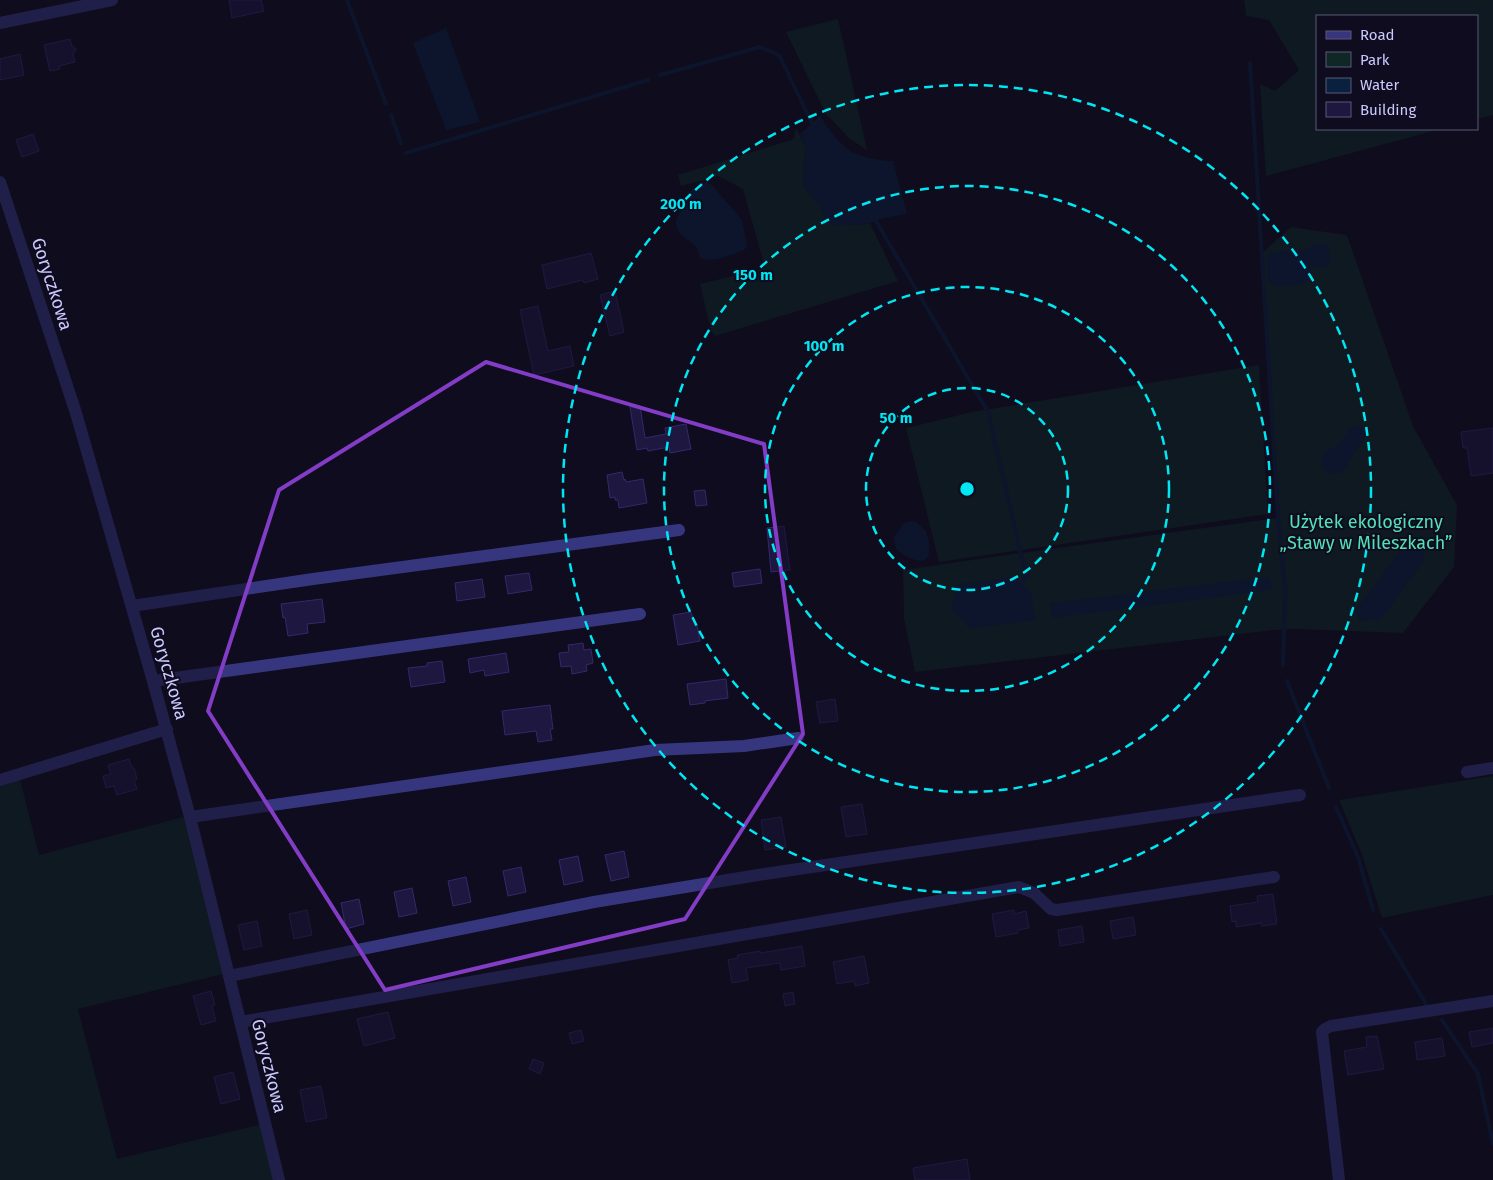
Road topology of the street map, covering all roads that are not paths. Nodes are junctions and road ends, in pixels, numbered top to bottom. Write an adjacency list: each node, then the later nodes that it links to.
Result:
1 (112, 0): 2 (street)
2 (0, 23)
3 (0, 182): 5 (street, Goryczkowa)
4 (679, 530): 5 (street)
5 (132, 606): 7 (street, Goryczkowa)
6 (640, 614): 7 (street)
7 (153, 681): 8 (street, Goryczkowa)
8 (167, 729): 12 (street); 14 (street, Goryczkowa)
9 (798, 738): 14 (street)
10 (1493, 768): 11 (street)
11 (1467, 772)
12 (0, 780)
13 (1300, 795): 16 (street)
14 (190, 817): 16 (street, Goryczkowa)
15 (1274, 877): 18 (street)
16 (229, 976): 18 (street, Goryczkowa)
17 (1493, 1001): 20 (street)
18 (240, 1022): 19 (street, Goryczkowa)
19 (279, 1180)
20 (1339, 1180)

